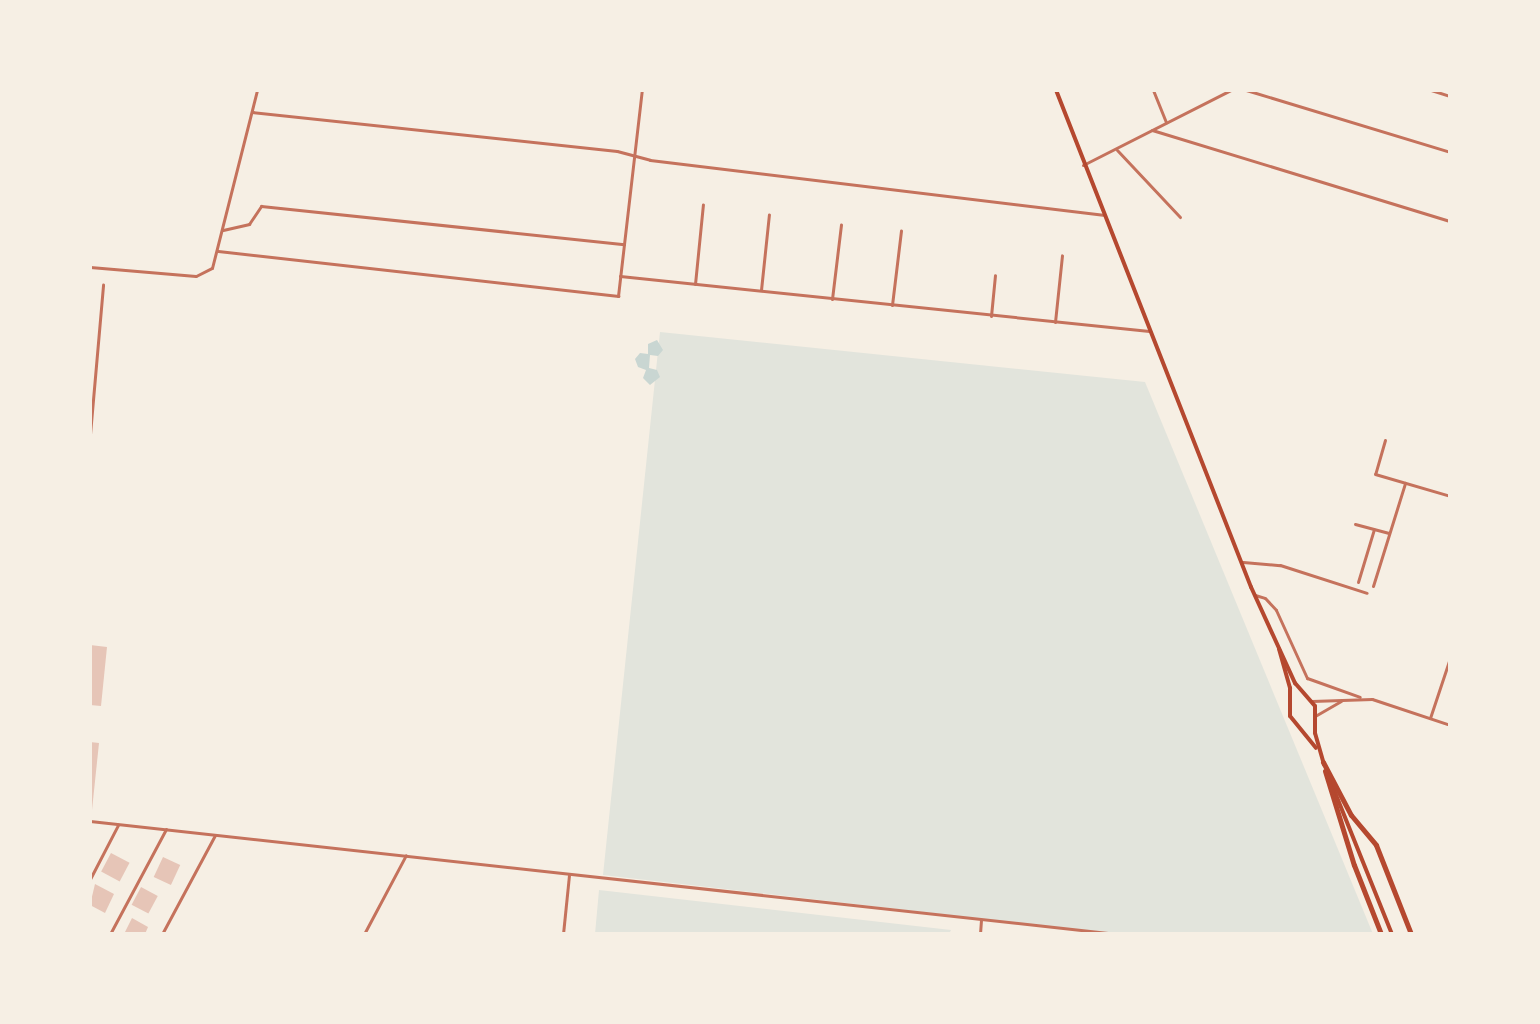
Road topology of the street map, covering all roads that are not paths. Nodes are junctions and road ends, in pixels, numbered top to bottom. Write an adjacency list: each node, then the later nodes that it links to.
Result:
1 (257, 90): 10 (street)
2 (642, 90): 15 (street)
3 (1056, 90): 16 (main road)
4 (1153, 90): 11 (street)
5 (1231, 90): 8 (street)
6 (1246, 90): 14 (street)
7 (1431, 90): 9 (street)
8 (1221, 92): 11 (street)
9 (1450, 96)
10 (252, 112): 15 (street); 23 (street)
11 (1166, 123): 12 (street)
12 (1152, 130): 13 (street); 21 (street)
13 (1115, 149): 16 (street); 20 (street)
14 (1450, 152)
15 (635, 155): 19 (street); 25 (street)
16 (1083, 165): 19 (main road)
17 (703, 204): 32 (street)
18 (769, 214): 33 (street)
19 (1103, 215): 38 (main road)
20 (1180, 217)
21 (1450, 221)
22 (841, 225): 34 (street)
23 (223, 230): 25 (street); 26 (street)
24 (901, 231): 35 (street)
25 (624, 244): 30 (street)
26 (218, 251): 28 (street); 30 (street)
27 (1062, 255): 37 (street)
28 (90, 267)
29 (995, 275): 36 (street)
30 (620, 276): 32 (street)
31 (103, 285): 39 (street)
32 (695, 285): 33 (street)
33 (761, 292): 34 (street)
34 (832, 299): 35 (street)
35 (892, 305): 36 (street)
36 (991, 316): 37 (street)
37 (1055, 322): 38 (street)
38 (1149, 331): 46 (main road)
39 (90, 434)
40 (1385, 440): 41 (street)
41 (1405, 483): 42 (street); 45 (street)
42 (1450, 496)
43 (1355, 524): 44 (street)
44 (1374, 529): 45 (street); 47 (street)
45 (1389, 533): 48 (street)
46 (1243, 562): 49 (street); 50 (main road)
47 (1358, 582)
48 (1373, 586)
49 (1367, 593)
50 (1255, 595): 51 (main road); 53 (street)
51 (1277, 640): 54 (main road); 56 (main road)
52 (1450, 658): 58 (street)
53 (1360, 697): 55 (street); 58 (street)
54 (1309, 699): 55 (street); 56 (main road); 57 (main road)
55 (1341, 701): 57 (street)
56 (1291, 703): 59 (main road)
57 (1315, 717): 59 (main road); 61 (main road)
58 (1429, 719): 60 (street)
59 (1299, 724): 61 (main road)
60 (1450, 725)
61 (1319, 753): 62 (main road)
62 (1323, 762): 77 (highway); 78 (main road); 79 (highway)
63 (90, 821): 64 (street)
64 (119, 824): 65 (street); 69 (street)
65 (166, 829): 66 (street); 71 (street)
66 (215, 835): 67 (street); 72 (street)
67 (406, 855): 68 (street); 73 (street)
68 (569, 875): 70 (street); 74 (street)
69 (90, 879)
70 (981, 920): 75 (street); 76 (street)
71 (110, 934)
72 (162, 934)
73 (364, 934)
74 (563, 934)
75 (980, 934)
76 (1117, 934)
77 (1381, 934)
78 (1392, 934)
79 (1411, 934)

